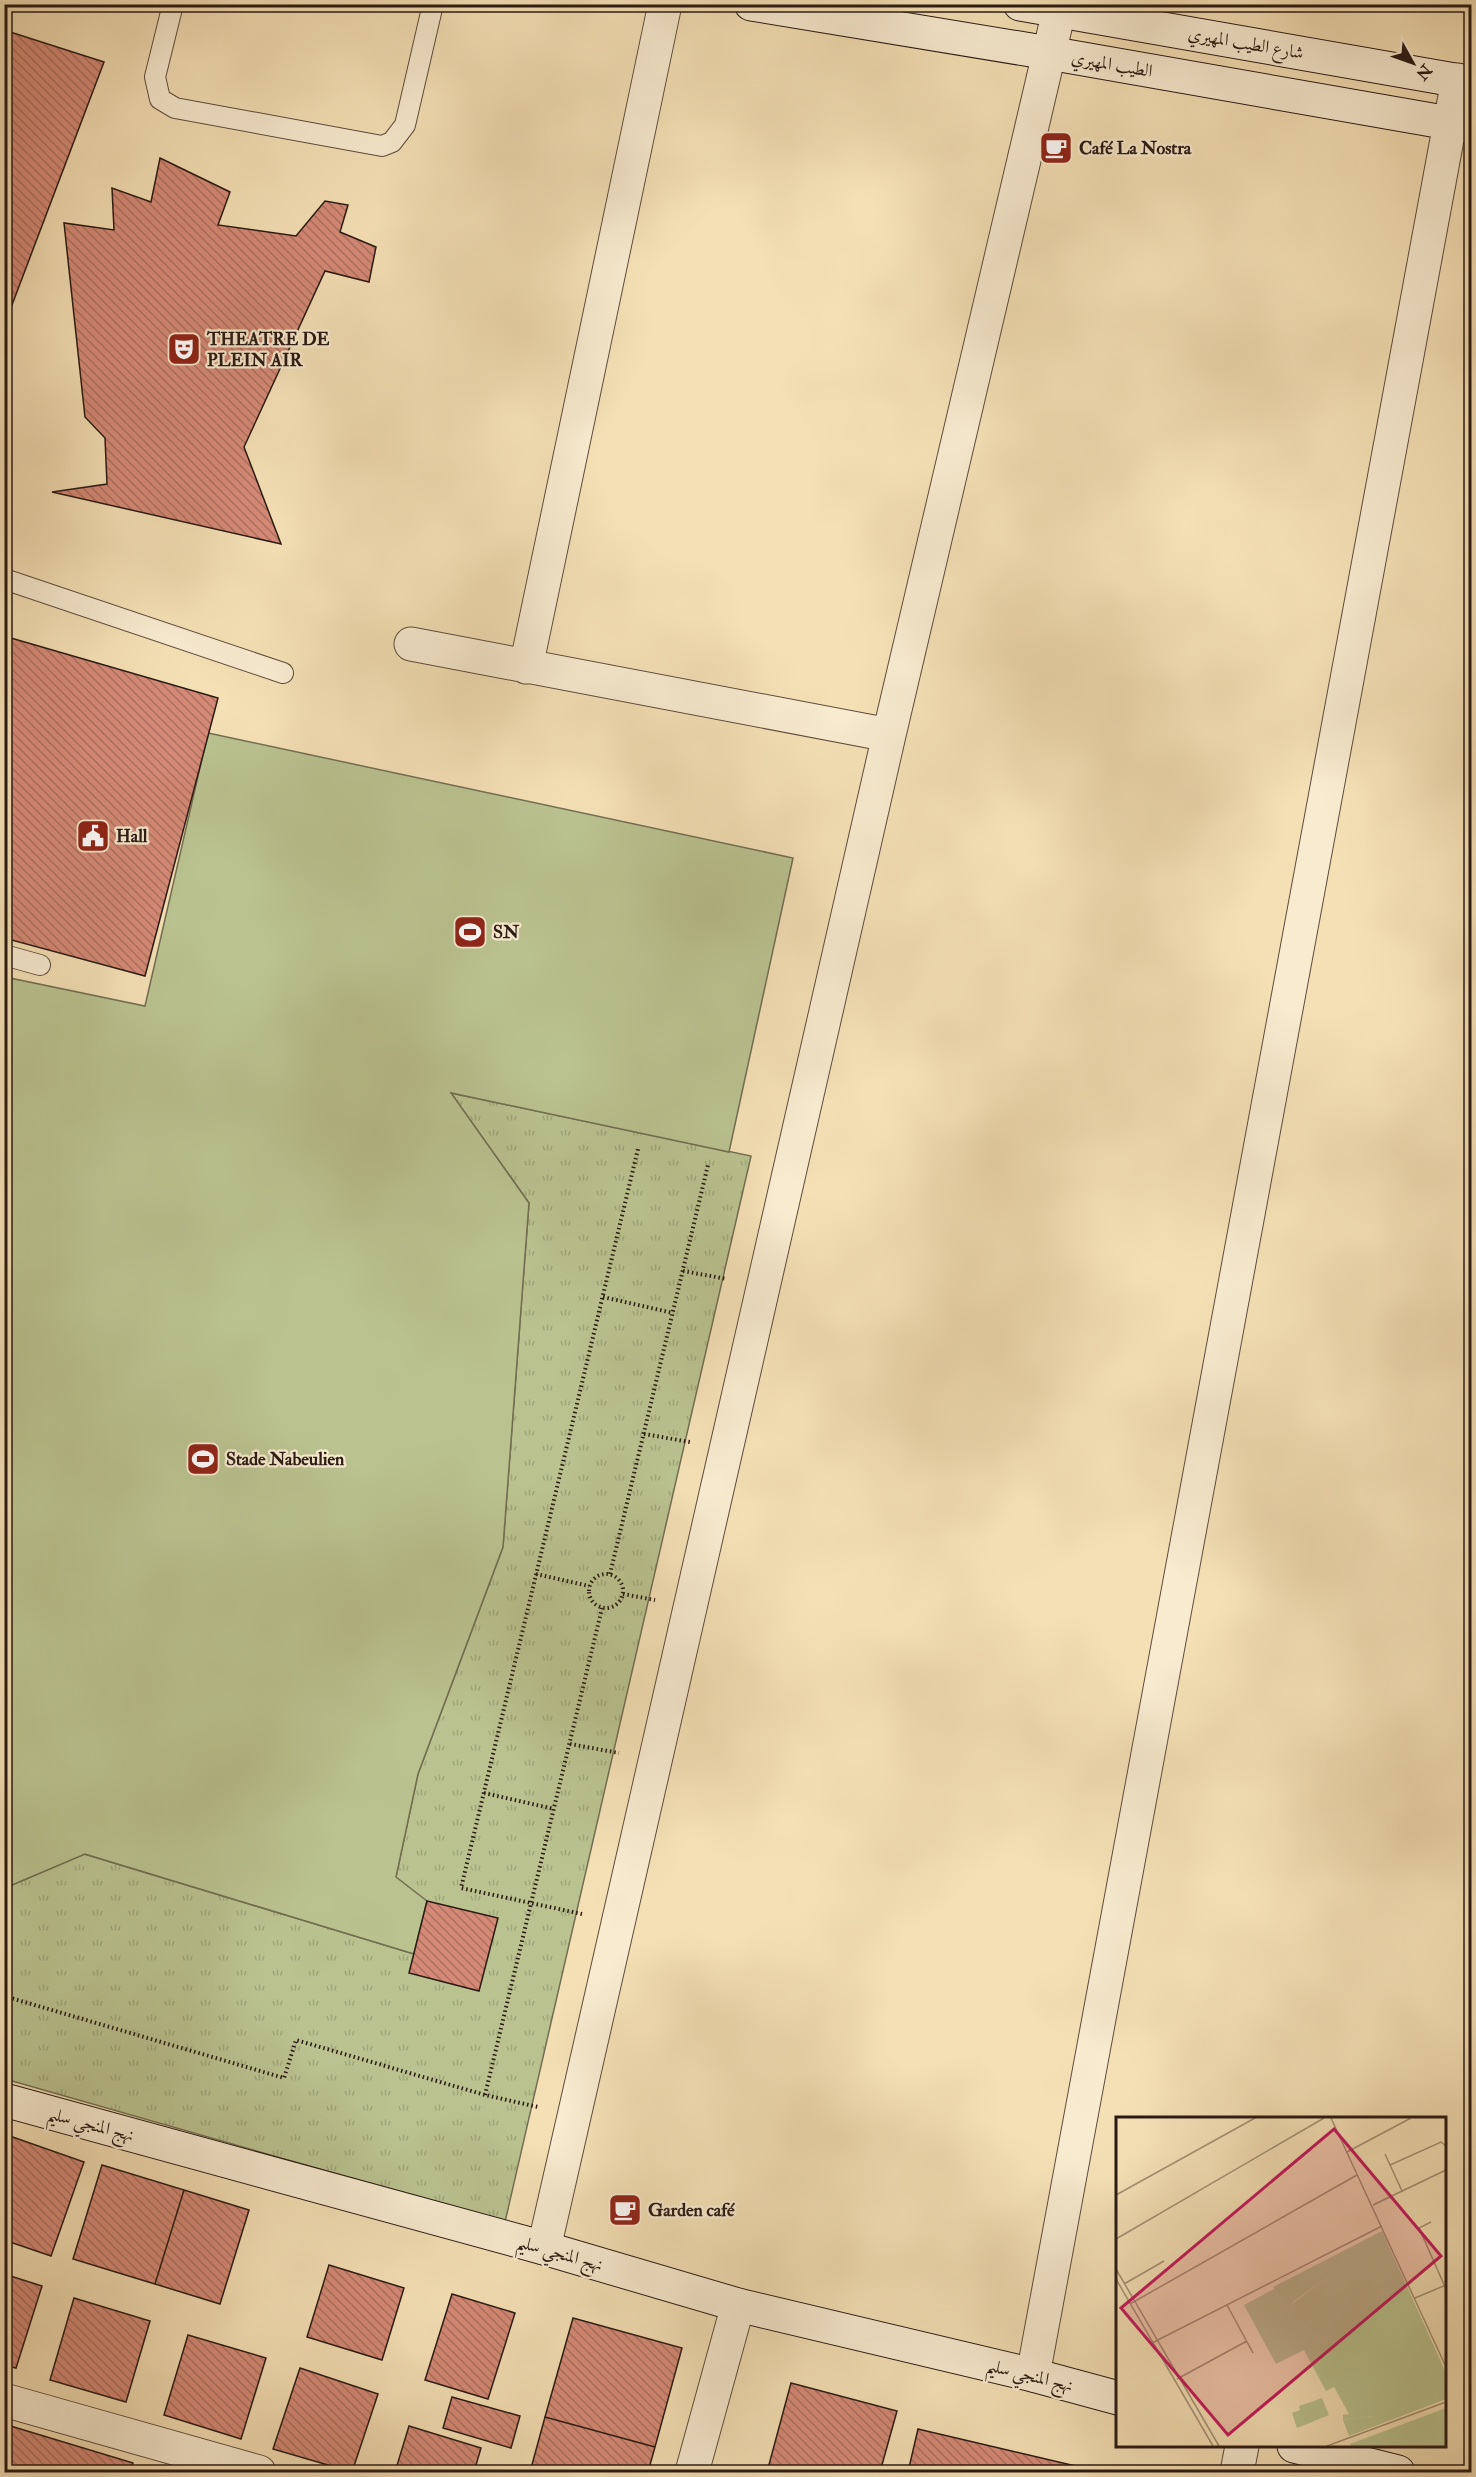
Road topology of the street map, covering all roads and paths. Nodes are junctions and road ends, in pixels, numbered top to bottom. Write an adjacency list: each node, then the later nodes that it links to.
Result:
1 (173, 4): 2 (lane)
2 (433, 4)
3 (665, 4): 12 (street)
4 (751, 4): 7 (street, الطيب المهيري)
5 (1020, 4): 6 (street, شارع الطيب المهيري)
6 (1059, 11): 7 (street); 8 (street, شارع الطيب المهيري)
7 (1049, 53): 9 (street, الطيب المهيري); 14 (street)
8 (1465, 82): 9 (street)
9 (1462, 125): 41 (street)
10 (4, 579): 13 (lane)
11 (411, 644): 12 (street)
12 (526, 667): 14 (street)
13 (283, 673)
14 (889, 735): 20 (street)
15 (4, 955): 16 (lane)
16 (40, 965)
17 (638, 1149): 21 (path)
18 (708, 1165): 19 (path)
19 (683, 1271): 20 (path); 22 (path)
20 (763, 1286): 24 (street)
21 (603, 1297): 22 (path); 25 (path)
22 (673, 1313): 23 (path)
23 (644, 1434): 24 (path); 26 (path)
24 (726, 1449): 30 (street)
25 (536, 1574): 27 (path); 31 (path)
26 (610, 1574): 27 (path); 28 (path)
27 (589, 1586): 28 (path)
28 (602, 1608): 29 (path)
29 (570, 1744): 30 (path); 32 (path)
30 (655, 1760): 34 (street)
31 (484, 1792): 32 (path); 33 (path)
32 (554, 1809): 33 (path)
33 (531, 1904): 34 (path); 36 (path)
34 (618, 1921): 38 (street)
35 (4, 1996): 36 (path)
36 (485, 2095): 38 (path)
37 (4, 2100): 39 (street, نهج المنجي سليم)
38 (574, 2115): 39 (street)
39 (544, 2248): 40 (street, نهج المنجي سليم)
40 (738, 2305): 41 (street, نهج المنجي سليم); 47 (street)
41 (1033, 2375): 42 (street, نهج المنجي سليم)
42 (1116, 2397)
43 (4, 2400): 46 (street)
44 (1242, 2447): 48 (street)
45 (1302, 2447): 49 (street)
46 (259, 2472)
47 (692, 2472)
48 (1237, 2472)
49 (1398, 2472)

